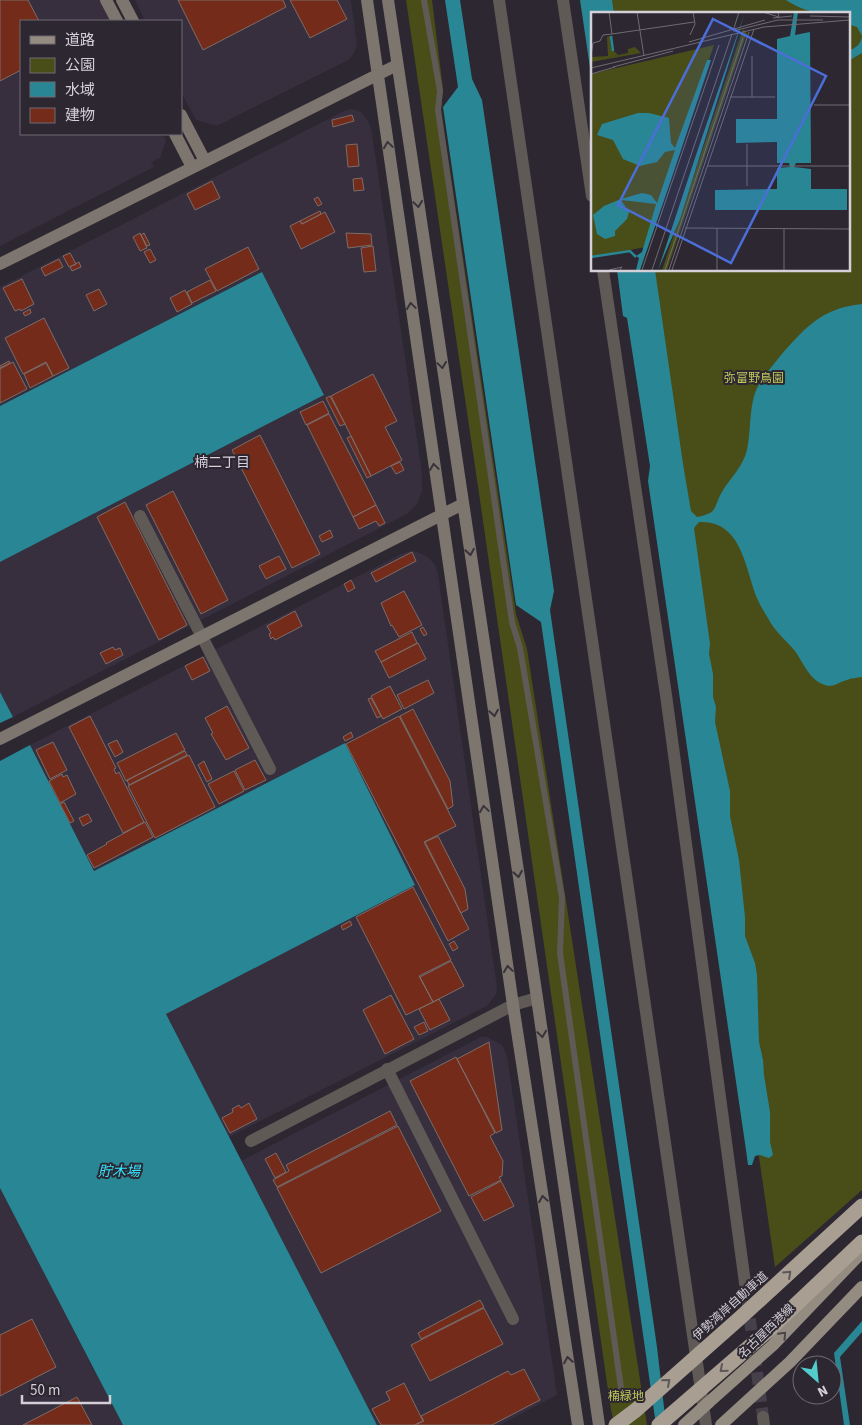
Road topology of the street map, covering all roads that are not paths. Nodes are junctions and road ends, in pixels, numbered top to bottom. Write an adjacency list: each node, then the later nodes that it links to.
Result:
1 (106, 0): 8 (street)
2 (122, 0): 9 (street)
3 (367, 0): 11 (street)
4 (388, 0): 10 (street)
5 (424, 0): 35 (lane)
6 (499, 0): 41 (street)
7 (563, 0): 16 (street)
8 (116, 20)
9 (132, 20)
10 (397, 65): 11 (street); 19 (street, one-way to 19)
11 (378, 73): 14 (street); 20 (street, one-way to 11)
12 (182, 117): 14 (street)
13 (176, 135): 15 (street)
14 (205, 161): 15 (street)
15 (192, 167): 17 (street)
16 (591, 189)
17 (0, 264)
18 (603, 271): 32 (street)
19 (463, 504): 20 (street); 25 (street, one-way to 25)
20 (441, 515): 22 (street); 26 (street, one-way to 20)
21 (140, 516): 22 (street)
22 (202, 636): 23 (street); 24 (street)
23 (0, 739)
24 (270, 769)
25 (537, 998): 26 (street); 37 (street, one-way to 37)
26 (513, 1005): 27 (street); 36 (street, one-way to 26)
27 (387, 1070): 28 (street); 34 (street)
28 (250, 1141)
29 (862, 1206): 38 (highway, 伊勢湾岸自動車道, one-way to 29, bridge)
30 (862, 1242): 39 (highway, one-way to 39, bridge)
31 (862, 1252): 40 (main road, 名古屋西港線, one-way to 31, bridge)
32 (745, 1283)
33 (862, 1287): 42 (main road)
34 (514, 1319)
35 (622, 1396)
36 (578, 1425)
37 (599, 1425)
38 (616, 1425)
39 (659, 1425)
40 (684, 1425)
41 (706, 1425)
42 (721, 1425)

